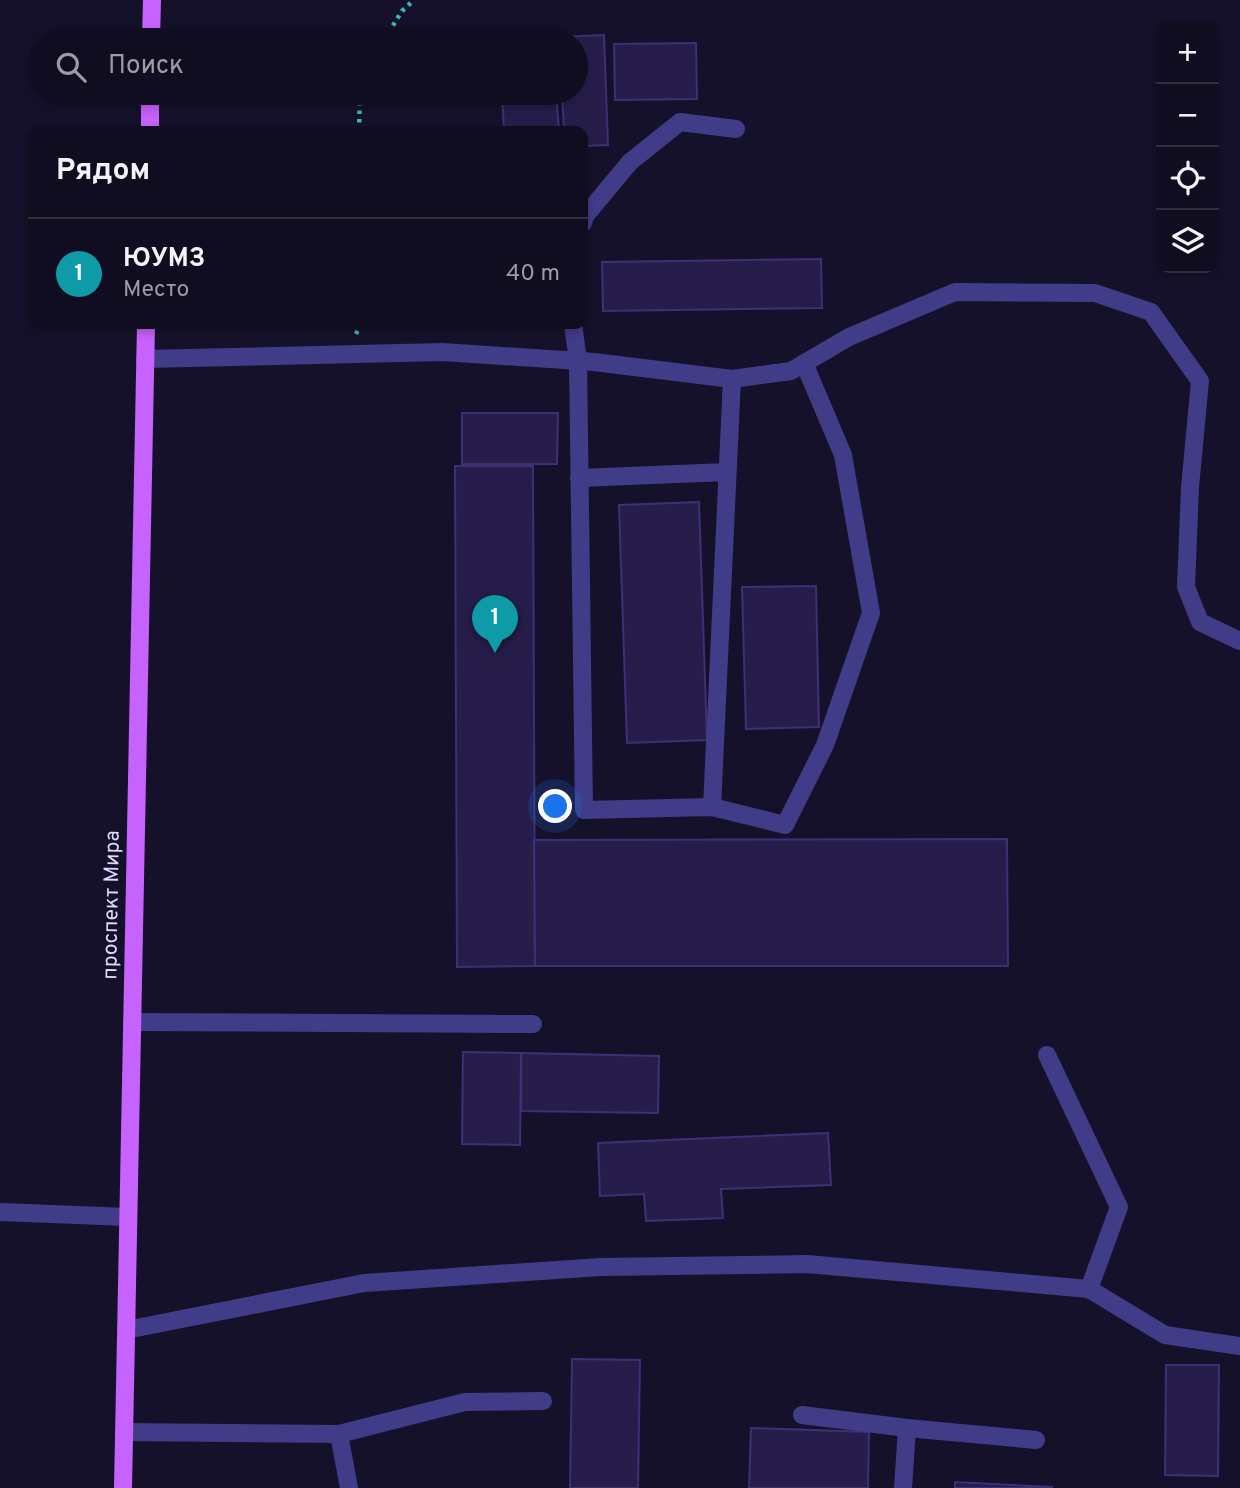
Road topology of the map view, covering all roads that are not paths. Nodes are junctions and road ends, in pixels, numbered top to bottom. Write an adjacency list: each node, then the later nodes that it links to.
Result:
1 (152, 0): 2 (main road)
2 (151, 28)
3 (150, 105): 4 (main road)
4 (150, 126)
5 (736, 129): 6 (lane)
6 (588, 212)
7 (146, 329): 9 (main road, проспект Мира)
8 (574, 329): 10 (lane)
9 (145, 359): 10 (lane); 17 (main road, проспект Мира)
10 (578, 361): 12 (lane); 14 (lane)
11 (804, 363): 12 (lane); 15 (lane); 16 (lane)
12 (732, 379): 13 (lane)
13 (727, 472): 14 (lane); 16 (lane)
14 (579, 478): 16 (lane)
15 (1240, 640)
16 (712, 807)
17 (132, 1022): 18 (lane); 21 (main road, проспект Мира)
18 (533, 1024)
19 (1047, 1055): 22 (lane)
20 (0, 1212): 21 (lane)
21 (128, 1217): 23 (main road, проспект Мира)
22 (1089, 1289): 23 (lane); 24 (lane)
23 (126, 1330): 28 (main road, проспект Мира)
24 (1240, 1346)
25 (543, 1401): 29 (lane)
26 (802, 1415): 27 (lane)
27 (907, 1428): 30 (lane); 33 (lane)
28 (124, 1432): 29 (lane); 31 (main road, проспект Мира)
29 (339, 1434): 32 (lane)
30 (1036, 1440)
31 (123, 1488)
32 (349, 1488)
33 (903, 1488)

